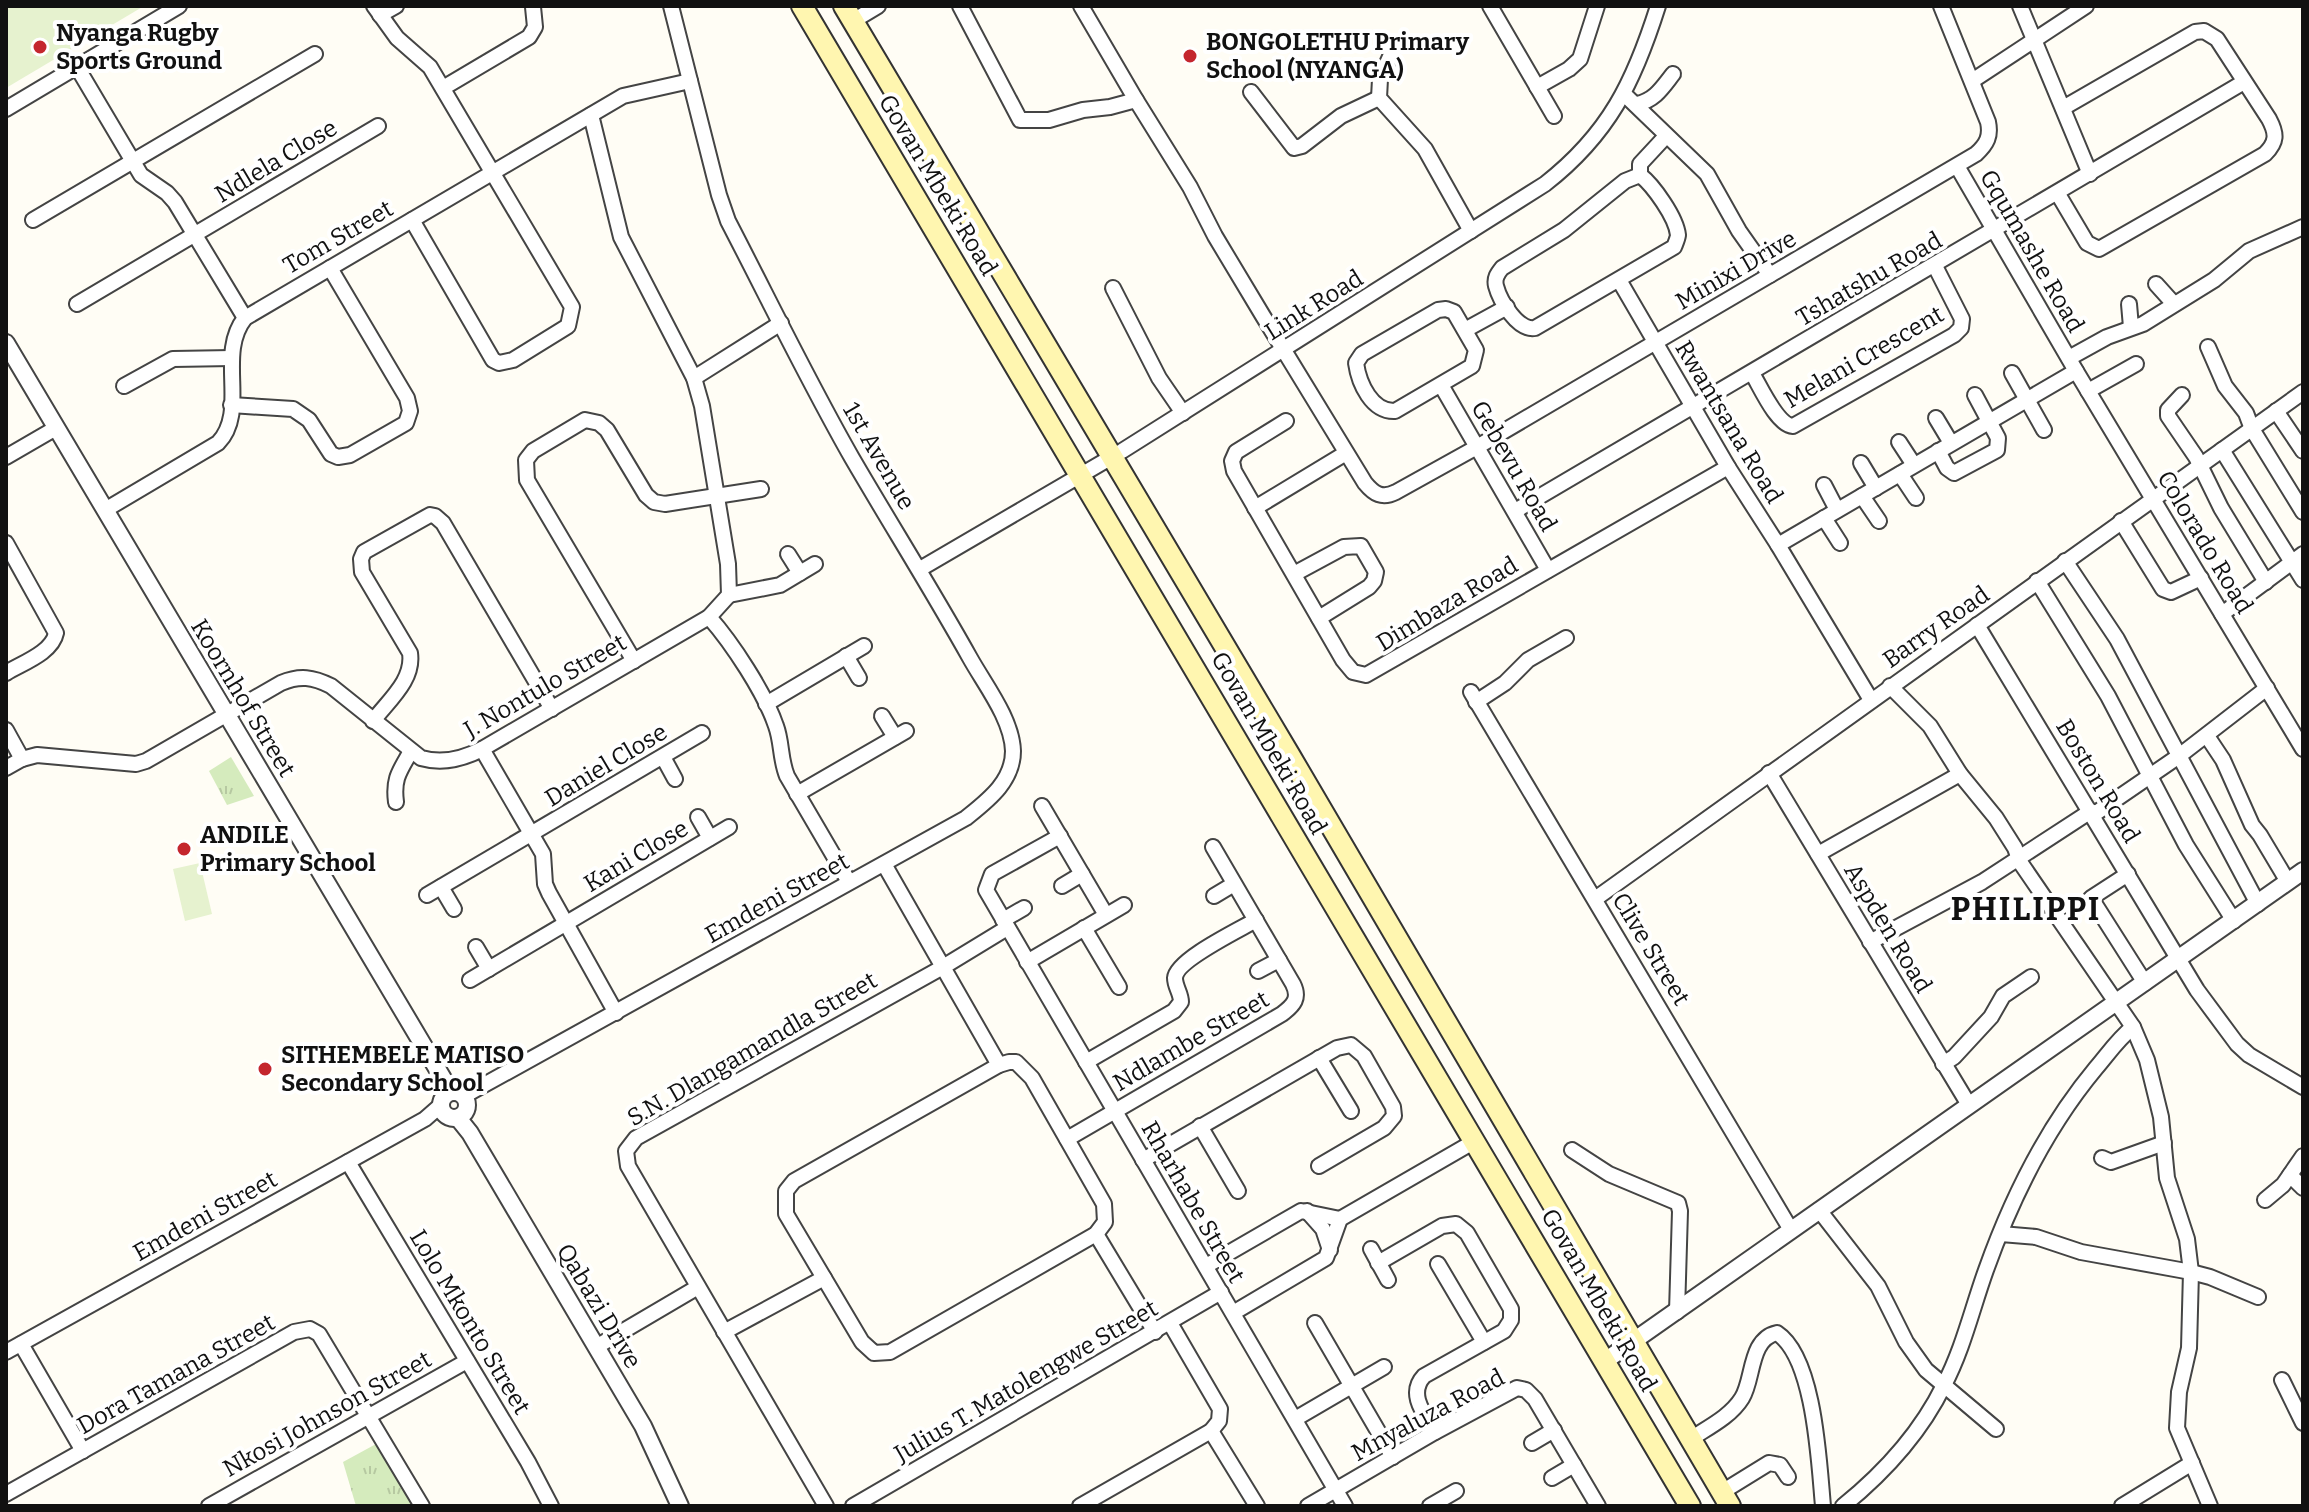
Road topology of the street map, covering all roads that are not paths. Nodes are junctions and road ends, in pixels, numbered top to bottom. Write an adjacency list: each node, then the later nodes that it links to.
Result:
1 (179, 6): 20 (street)
2 (396, 6): 15 (street)
3 (671, 6): 22 (street, 1st Avenue)
4 (802, 6): 105 (main road, Govan Mbeki Road)
5 (878, 6): 16 (street)
6 (960, 6): 30 (street)
7 (1081, 6): 30 (street)
8 (1490, 6): 25 (street)
9 (1597, 6): 25 (street)
10 (1658, 6): 28 (street, Link Road)
11 (1941, 6): 23 (street, Minixi Drive)
12 (2020, 6): 17 (street)
13 (2086, 6): 17 (street)
14 (533, 7): 26 (street)
15 (377, 11): 26 (street)
16 (848, 14): 99 (main road, Govan Mbeki Road)
17 (2034, 39): 23 (street); 32 (street)
18 (1394, 48): 29 (street)
19 (315, 54): 38 (street)
20 (77, 67): 33 (street); 38 (street)
21 (1673, 74): 31 (street)
22 (690, 81): 34 (street, Tom Street); 61 (street, 1st Avenue)
23 (1972, 81): 39 (street, Minixi Drive)
24 (2244, 82): 32 (street); 41 (street, Tshatshu Road); 43 (street)
25 (1537, 87): 35 (street)
26 (443, 88): 40 (street)
27 (1251, 92): 29 (street)
28 (1624, 94): 31 (street); 48 (street, Link Road)
29 (1379, 98): 48 (street)
30 (1136, 100): 67 (street)
31 (1637, 104): 37 (street)
32 (2063, 108): 41 (street)
33 (6, 109)
34 (591, 115): 40 (street, Tom Street); 73 (street)
35 (1554, 116)
36 (378, 126): 49 (street, Ndlela Close)
37 (1666, 136): 42 (street); 52 (street)
38 (132, 161): 44 (street); 49 (street)
39 (1957, 166): 47 (street, Gqumashe Road); 52 (street, Minixi Drive)
40 (493, 171): 45 (street, Tom Street); 45 (street)
41 (2090, 174): 43 (street, Tshatshu Road)
42 (1640, 175): 53 (street); 59 (street)
43 (2058, 194): 47 (street, Tshatshu Road)
44 (33, 220)
45 (412, 220): 51 (street, Tom Street)
46 (2303, 227): 58 (street)
47 (1996, 230): 50 (street, Tshatshu Road); 70 (street, Gqumashe Road)
48 (1471, 231): 67 (street, Link Road)
49 (196, 234): 56 (street, Ndlela Close); 60 (street)
50 (1935, 266): 71 (street, Tshatshu Road); 71 (street, Melani Crescent)
51 (330, 268): 60 (street, Tom Street); 81 (street)
52 (1770, 275): 64 (street, Minixi Drive)
53 (1619, 280): 59 (street); 64 (street, Rwantsana Road)
54 (2156, 284): 58 (street)
55 (1113, 288): 84 (street)
56 (77, 304)
57 (2129, 304): 62 (street)
58 (2174, 304): 62 (street)
59 (1507, 307): 63 (street)
60 (245, 318): 68 (street)
61 (781, 323): 73 (street); 126 (street, 1st Avenue)
62 (2131, 327): 70 (street)
63 (1465, 330): 74 (street); 74 (street)
64 (1655, 342): 82 (street, Rwantsana Road); 93 (street, Minixi Drive)
65 (6, 343): 88 (street, Koornhof Street)
66 (2208, 347): 89 (street)
67 (1283, 350): 84 (street, Link Road); 97 (street)
68 (232, 358): 75 (street); 81 (street)
69 (2136, 364): 76 (street)
70 (2072, 365): 76 (street, Colorado Road); 80 (street)
71 (1752, 373): 82 (street, Tshatshu Road)
72 (2012, 373): 80 (street)
73 (694, 378): 109 (street)
74 (1441, 385): 93 (street, Gebevu Road)
75 (124, 386)
76 (2088, 391): 111 (street, Colorado Road)
77 (2303, 392): 83 (street, Barry Road)
78 (1975, 395): 87 (street)
79 (2182, 395): 102 (street)
80 (2027, 399): 87 (street); 90 (street)
81 (231, 405): 113 (street)
82 (1692, 407): 103 (street, Rwantsana Road); 114 (street, Tshatshu Road)
83 (2276, 411): 89 (street, Barry Road); 96 (street)
84 (1183, 413): 99 (street, Link Road)
85 (1936, 418): 92 (street)
86 (1286, 421): 112 (street, Dimbaza Road)
87 (1989, 422): 92 (street); 95 (street)
88 (56, 428): 98 (street); 113 (street, Koornhof Street)
89 (2252, 429): 94 (street, Barry Road); 115 (street)
90 (2044, 430)
91 (1899, 442): 101 (street)
92 (1951, 443): 95 (street)
93 (1477, 447): 97 (street, Minixi Drive); 114 (street, Gebevu Road)
94 (2222, 450): 102 (street, Barry Road); 123 (street)
95 (1938, 451): 101 (street)
96 (2303, 451)
97 (1346, 453): 112 (street)
98 (6, 457)
99 (1111, 458): 105 (street, Link Road); 261 (main road, Govan Mbeki Road)
100 (1861, 463): 108 (street)
101 (1914, 465): 104 (street)
102 (2200, 466): 111 (street, Barry Road); 133 (street)
103 (1728, 467): 121 (street, Rwantsana Road); 127 (street, Dimbaza Road)
104 (1900, 474): 108 (street); 110 (street)
105 (1080, 476): 126 (street, Link Road); 228 (main road, Govan Mbeki Road)
106 (1824, 485): 116 (street)
107 (761, 489): 109 (street)
108 (1869, 492): 116 (street); 117 (street)
109 (717, 495): 134 (street); 142 (street)
110 (1916, 498)
111 (2154, 498): 118 (street, Barry Road); 130 (street, Colorado Road)
112 (1255, 508): 129 (street, Dimbaza Road)
113 (105, 510): 150 (street, Koornhof Street)
114 (1515, 511): 127 (street, Gebevu Road)
115 (2303, 512)
116 (1831, 514): 120 (street); 121 (street)
117 (1879, 521)
118 (2121, 521): 124 (street, Barry Road); 130 (street)
119 (6, 543): 143 (street)
120 (1840, 543)
121 (1778, 545): 147 (street, Rwantsana Road)
122 (788, 554): 128 (street)
123 (2297, 558): 131 (street); 133 (street)
124 (2065, 561): 132 (street, Barry Road); 160 (street)
125 (815, 564): 128 (street)
126 (920, 569): 180 (street, 1st Avenue)
127 (1548, 570): 137 (street, Dimbaza Road)
128 (800, 573): 134 (street)
129 (1294, 574): 137 (street, Dimbaza Road); 137 (street)
130 (2201, 578): 135 (street, Colorado Road)
131 (2303, 580)
132 (2037, 581): 138 (street, Barry Road); 166 (street)
133 (2266, 582): 135 (street)
134 (729, 595): 136 (street, J. Nontulo Street)
135 (2222, 614): 146 (street, Colorado Road)
136 (709, 617): 142 (street, J. Nontulo Street); 148 (street)
137 (1319, 618)
138 (1977, 625): 145 (street, Barry Road); 171 (street, Boston Road)
139 (1566, 638): 191 (street, Clive Street)
140 (864, 646): 141 (street)
141 (846, 656): 144 (street); 148 (street)
142 (634, 661): 149 (street, J. Nontulo Street)
143 (6, 673)
144 (859, 678)
145 (1890, 686): 147 (street, Barry Road); 165 (street)
146 (2267, 688): 153 (street, Colorado Road); 156 (street)
147 (1871, 700): 164 (street, Barry Road)
148 (766, 704): 168 (street)
149 (552, 709): 152 (street); 157 (street, J. Nontulo Street)
150 (226, 716): 152 (street, J. Nontulo Street); 162 (street, J. Nontulo Street); 222 (street, Koornhof Street)
151 (882, 716): 168 (street)
152 (373, 721): 159 (street, J. Nontulo Street)
153 (2298, 727): 158 (street, Colorado Road)
154 (6, 730): 162 (street)
155 (702, 733): 161 (street, Daniel Close)
156 (2207, 736): 160 (street); 185 (street)
157 (482, 749): 159 (street, J. Nontulo Street); 174 (street)
158 (2303, 749)
159 (411, 751): 169 (street)
160 (2179, 756): 166 (street); 192 (street)
161 (663, 757): 167 (street); 174 (street, Daniel Close)
162 (22, 759): 163 (street, J. Nontulo Street)
163 (6, 768)
164 (1769, 773): 178 (street, Aspden Road); 191 (street, Barry Road)
165 (1960, 774): 178 (street); 179 (street)
166 (2149, 776): 171 (street); 198 (street)
167 (675, 779)
168 (797, 794): 184 (street)
169 (396, 802)
170 (1042, 806): 175 (street)
171 (2092, 813): 179 (street); 183 (street, Boston Road)
172 (698, 817): 176 (street)
173 (729, 827): 176 (street, Kani Close)
174 (532, 834): 188 (street, Daniel Close); 199 (street)
175 (1060, 836): 182 (street); 200 (street, Rharhabe Street)
176 (710, 838): 199 (street, Kani Close)
177 (1213, 847): 186 (street, Ndlambe Street)
178 (1818, 854): 202 (street, Aspden Road)
179 (2018, 856): 202 (street); 214 (street)
180 (884, 864): 184 (street, Emdeni Street); 207 (street)
181 (2303, 871): 185 (street)
182 (1082, 874): 187 (street); 196 (street)
183 (2128, 874): 205 (street, Boston Road); 212 (street)
184 (849, 882): 215 (street, Emdeni Street)
185 (2288, 882): 192 (street)
186 (1234, 884): 190 (street); 197 (street, Ndlambe Street)
187 (1062, 886)
188 (441, 887): 189 (street, Daniel Close); 195 (street)
189 (427, 895)
190 (1214, 896)
191 (1595, 899): 243 (street, Clive Street)
192 (2258, 904): 198 (street)
193 (1124, 905): 196 (street)
194 (1024, 908): 200 (street)
195 (454, 909)
196 (1106, 915): 201 (street)
197 (1256, 920): 204 (street, Ndlambe Street); 218 (street)
198 (2234, 921): 205 (street)
199 (566, 923): 208 (street, Kani Close); 215 (street)
200 (1005, 924): 206 (street, Rharhabe Street); 207 (street, S.N. Dlangamandla Street)
201 (1084, 928): 206 (street); 213 (street)
202 (1870, 942): 219 (street, Aspden Road)
203 (476, 947): 208 (street)
204 (1279, 960): 209 (street, Ndlambe Street); 224 (street, Ndlambe Street)
205 (2178, 961): 212 (street); 221 (street, Boston Road)
206 (1027, 962): 218 (street, Rharhabe Street)
207 (943, 967): 220 (street); 252 (street, S.N. Dlangamandla Street)
208 (489, 969): 211 (street, Kani Close)
209 (1258, 971)
210 (2031, 977): 219 (street)
211 (470, 980)
212 (2145, 983): 214 (street)
213 (1119, 987)
214 (2115, 1004): 216 (street); 223 (street)
215 (616, 1013): 222 (street, Emdeni Street)
216 (2133, 1027): 229 (street); 245 (street)
217 (1319, 1058): 225 (street); 226 (street); 235 (street)
218 (1086, 1062): 224 (street, Rharhabe Street)
219 (1943, 1064): 223 (street, Aspden Road)
220 (999, 1065): 227 (street); 250 (street)
221 (2303, 1087)
222 (454, 1105): 234 (street, Emdeni Street); 264 (street, Qabazi Drive)
223 (1969, 1105): 240 (street)
224 (1115, 1111): 227 (street, Ndlambe Street); 233 (street, Rharhabe Street)
225 (1351, 1111)
226 (1200, 1126): 233 (street); 238 (street)
227 (1067, 1139): 244 (street)
228 (1475, 1141): 242 (street); 267 (main road, Govan Mbeki Road)
229 (2164, 1143): 232 (street); 249 (street)
230 (1572, 1150): 255 (street)
231 (2303, 1156): 236 (street)
232 (2102, 1158)
233 (1143, 1160): 248 (street, Rharhabe Street)
234 (348, 1162): 263 (street, Emdeni Street); 266 (street, Lolo Mkonto Street)
235 (1319, 1166)
236 (2290, 1175): 237 (street); 239 (street)
237 (2303, 1188)
238 (1238, 1191)
239 (2265, 1200)
240 (1819, 1210): 243 (street); 271 (street)
241 (1307, 1211): 242 (street); 246 (street); 248 (street)
242 (1340, 1219): 246 (street)
243 (1791, 1230): 255 (street)
244 (1096, 1234): 250 (street); 260 (street)
245 (2001, 1234): 249 (street); 271 (street)
246 (1330, 1250): 256 (street)
247 (1438, 1264): 262 (street)
248 (1206, 1266): 253 (street, Rharhabe Street)
249 (2191, 1272): 254 (street); 283 (street)
250 (824, 1278): 259 (street)
251 (1388, 1280): 262 (street)
252 (698, 1287): 259 (street, S.N. Dlangamandla Street); 264 (street)
253 (1221, 1292): 256 (street, Rharhabe Street); 257 (street, Julius T. Matolengwe Street)
254 (2258, 1297)
255 (1677, 1312): 261 (street)
256 (1233, 1313): 273 (street, Rharhabe Street)
257 (1170, 1323): 260 (street, Julius T. Matolengwe Street); 277 (street)
258 (1315, 1323): 270 (street)
259 (724, 1332): 295 (street, S.N. Dlangamandla Street)
260 (1155, 1332): 296 (street, Julius T. Matolengwe Street)
261 (1634, 1341): 267 (street); 279 (main road, Govan Mbeki Road)
262 (1484, 1342): 278 (street)
263 (21, 1344): 265 (street, Emdeni Street); 281 (street)
264 (596, 1347): 294 (street, Qabazi Drive)
265 (6, 1352)
266 (467, 1361): 272 (street, Nkosi Johnson Street); 293 (street, Lolo Mkonto Street)
267 (1605, 1361): 303 (main road, Govan Mbeki Road)
268 (1384, 1367): 270 (street)
269 (2282, 1380): 274 (street)
270 (1352, 1386): 273 (street); 282 (street)
271 (1944, 1386): 275 (street); 305 (street)
272 (368, 1416): 281 (street, Dora Tamana Street); 291 (street, Nkosi Johnson Street); 292 (street, Dora Tamana Street)
273 (1295, 1419): 287 (street, Rharhabe Street)
274 (2303, 1423)
275 (1996, 1429)
276 (1554, 1430): 278 (street, Mnyaluza Road); 280 (street); 284 (street, Mnyaluza Road)
277 (1211, 1431): 297 (street); 298 (street)
278 (1435, 1432): 282 (street, Mnyaluza Road)
279 (1692, 1438): 290 (main road, Govan Mbeki Road); 304 (street)
280 (1532, 1443)
281 (83, 1451): 289 (street, Dora Tamana Street)
282 (1393, 1457): 287 (street, Mnyaluza Road)
283 (2192, 1463): 306 (street); 307 (street)
284 (1574, 1465): 286 (street); 302 (street, Mnyaluza Road)
285 (1788, 1477): 290 (street)
286 (1552, 1478)
287 (1336, 1490): 299 (street, Mnyaluza Road); 300 (street, Rharhabe Street)
288 (1456, 1491): 301 (street)
289 (6, 1494)
290 (1726, 1499)
291 (209, 1506)
292 (422, 1506)
293 (551, 1506)
294 (680, 1506)
295 (826, 1506)
296 (853, 1506)
297 (1080, 1506)
298 (1257, 1506)
299 (1308, 1506)
300 (1345, 1506)
301 (1430, 1506)
302 (1598, 1506)
303 (1690, 1506)
304 (1823, 1506)
305 (1843, 1506)
306 (2122, 1506)
307 (2210, 1506)

